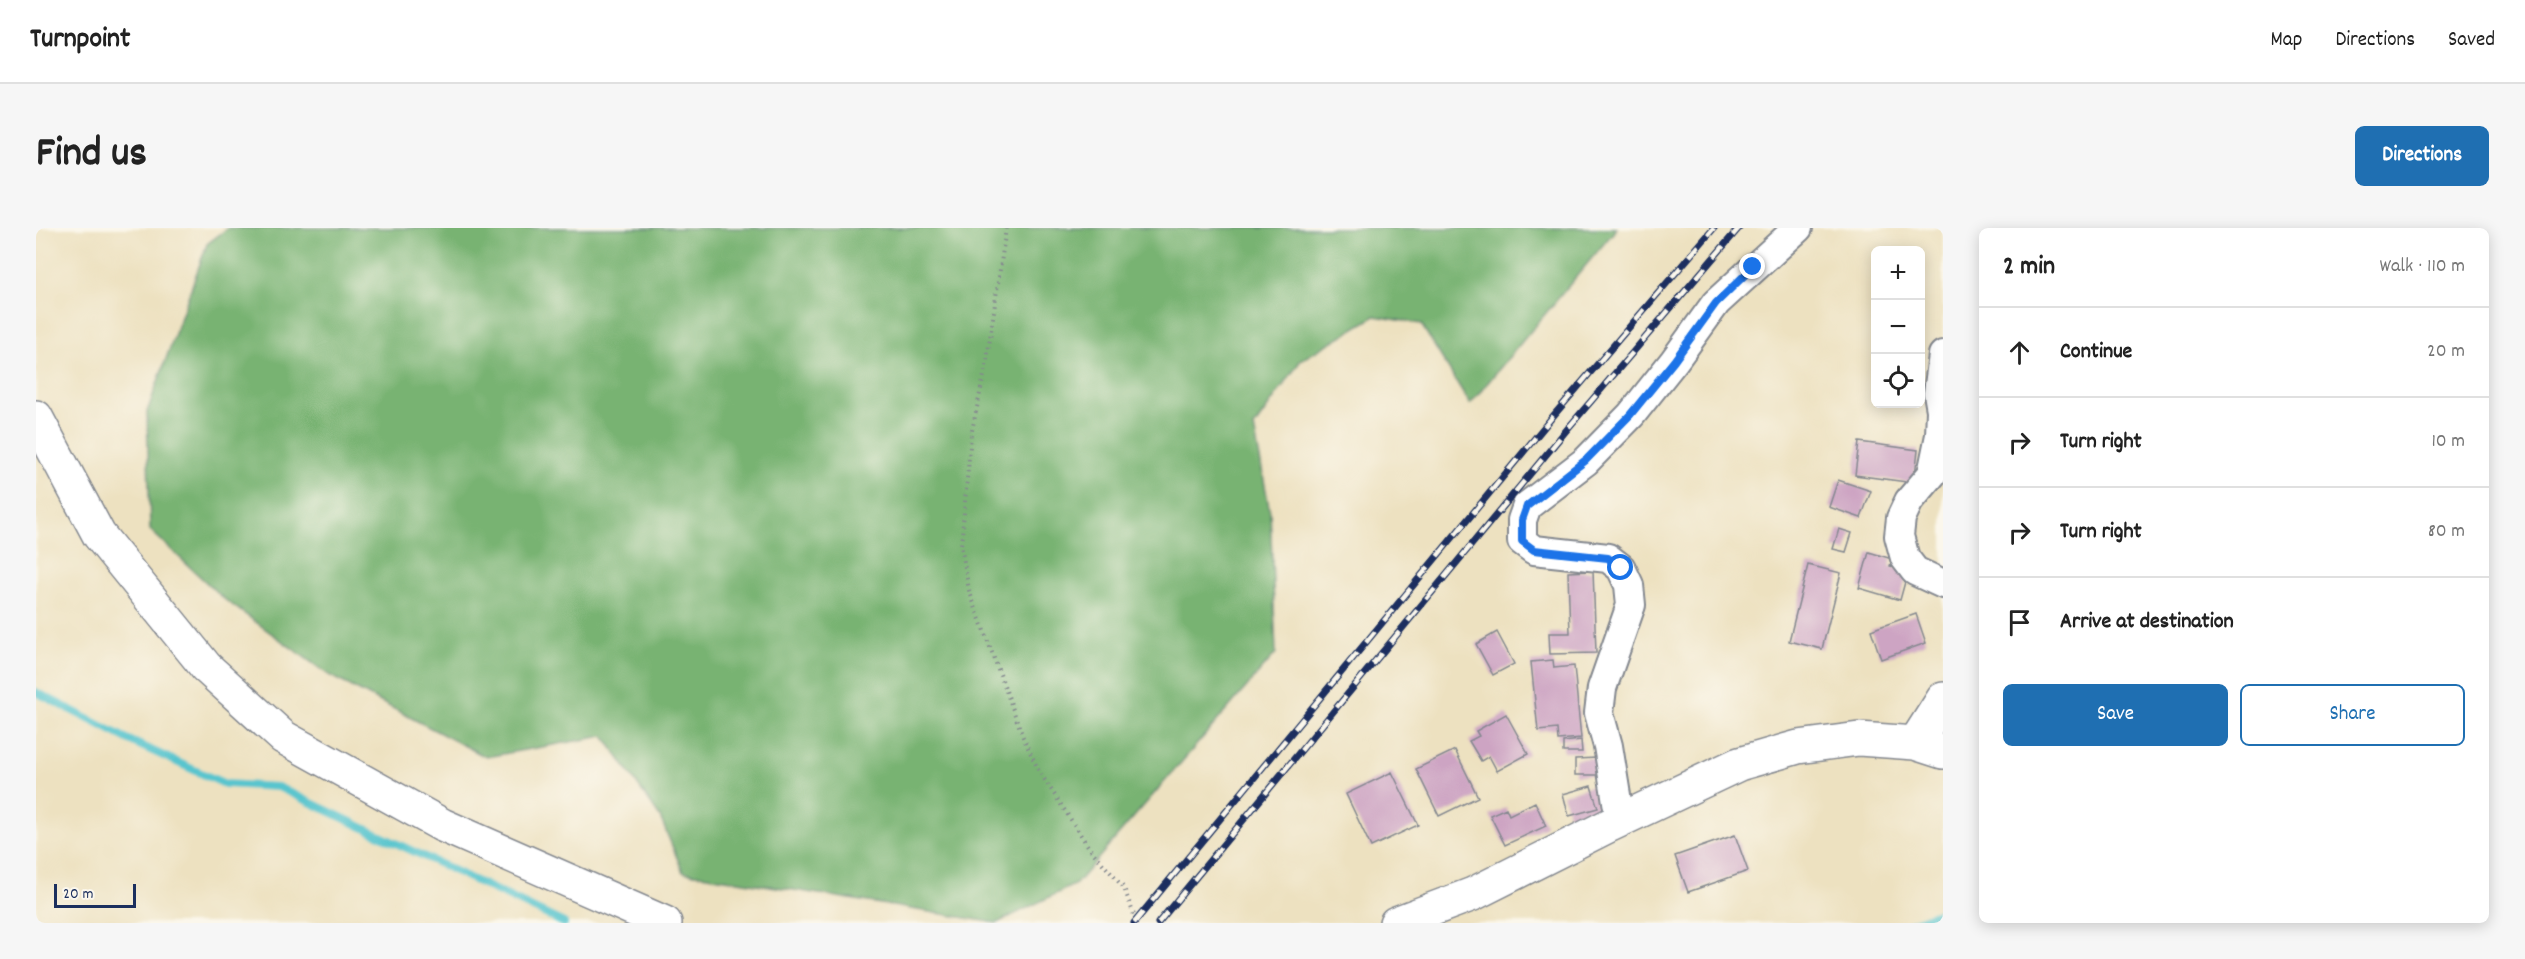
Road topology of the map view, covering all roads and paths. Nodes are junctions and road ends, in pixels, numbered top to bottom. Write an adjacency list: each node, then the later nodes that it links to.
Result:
1 (1006, 228): 10 (path)
2 (1798, 228): 8 (street)
3 (1943, 355): 5 (street)
4 (36, 417): 9 (street)
5 (1943, 584)
6 (1943, 699): 7 (street)
7 (1929, 748): 8 (street)
8 (1620, 820): 11 (street)
9 (664, 923)
10 (1137, 923)
11 (1396, 923)

